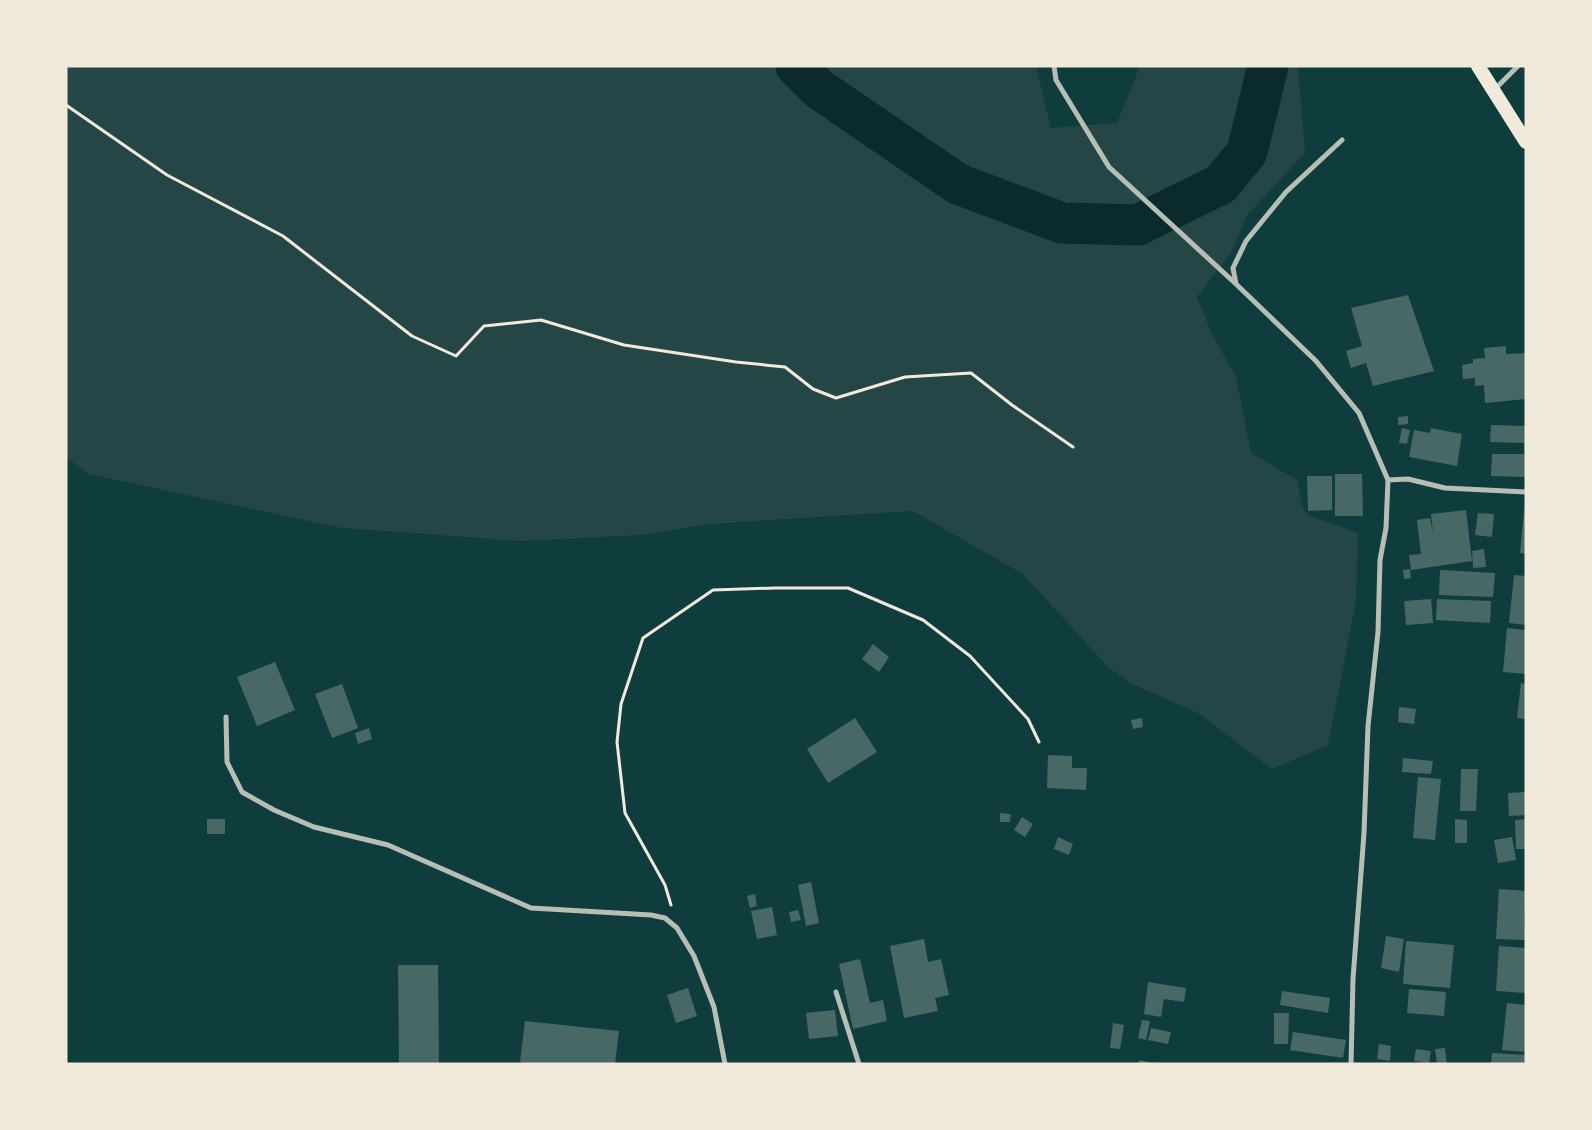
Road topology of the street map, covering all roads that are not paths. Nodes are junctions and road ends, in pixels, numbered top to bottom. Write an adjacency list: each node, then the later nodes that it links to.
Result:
1 (1054, 66): 7 (street)
2 (1478, 66): 4 (highway)
3 (1518, 66): 4 (street)
4 (1493, 91): 6 (highway)
5 (1342, 140): 7 (street)
6 (1526, 142)
7 (1236, 284): 8 (street)
8 (1388, 480): 9 (street); 14 (street)
9 (1526, 492)
10 (226, 717): 12 (street)
11 (836, 992): 13 (street)
12 (725, 1064)
13 (859, 1064)
14 (1351, 1064)

